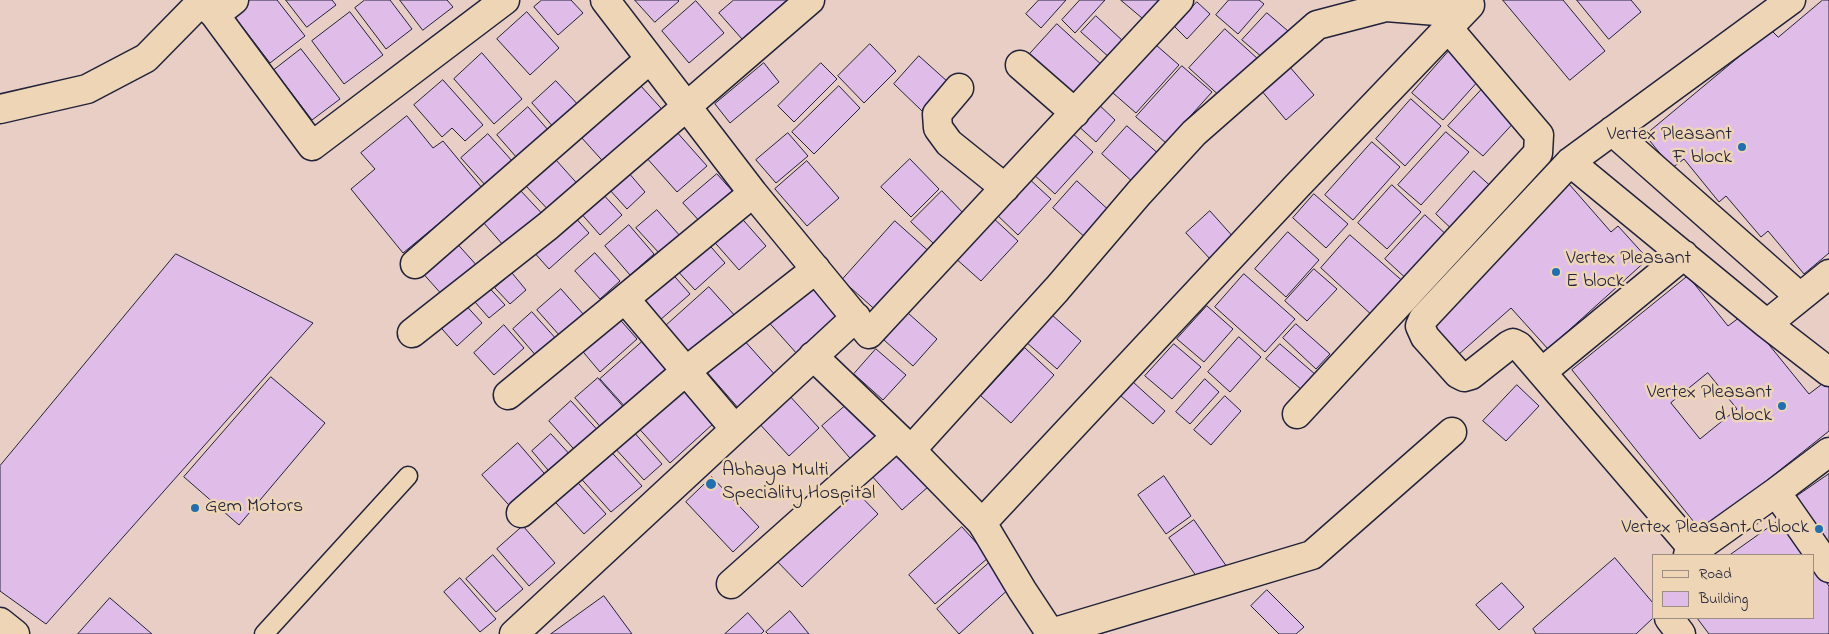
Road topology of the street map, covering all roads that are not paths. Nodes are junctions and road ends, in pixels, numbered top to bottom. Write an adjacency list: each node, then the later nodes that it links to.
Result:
1 (505, 0): 6 (street)
2 (605, 0): 8 (street)
3 (810, 0): 11 (street)
4 (1179, 0): 13 (street)
5 (1791, 0): 14 (street)
6 (213, 4): 12 (street)
7 (1461, 14): 32 (street); 35 (street); 40 (street)
8 (650, 58): 11 (street); 19 (street)
9 (1020, 65): 13 (street)
10 (959, 88): 16 (street)
11 (686, 106): 17 (street); 26 (street)
12 (0, 109)
13 (1075, 113): 16 (street)
14 (1612, 131): 15 (street); 22 (street)
15 (1570, 162): 18 (street); 29 (street)
16 (1005, 188): 24 (street)
17 (753, 193): 20 (street); 23 (street)
18 (1684, 255): 25 (street); 29 (street)
19 (415, 264)
20 (816, 269): 24 (street); 28 (street)
21 (1829, 274): 22 (street)
22 (1800, 296): 25 (street)
23 (625, 299): 28 (street); 31 (street)
24 (856, 317): 27 (street)
25 (1767, 324): 30 (street)
26 (412, 333)
27 (813, 356): 33 (street); 35 (street)
28 (686, 371): 33 (street); 39 (street)
29 (1542, 372): 41 (street)
30 (1829, 372)
31 (508, 396)
32 (1297, 414)
33 (735, 429): 49 (street)
34 (1452, 432): 46 (street)
35 (903, 444): 40 (street); 43 (street)
36 (1829, 452): 38 (street)
37 (408, 476): 48 (lane)
38 (1776, 492): 41 (street); 42 (street)
39 (521, 513)
40 (982, 523): 46 (street)
41 (1691, 553)
42 (1829, 568)
43 (731, 584)
44 (1671, 619): 50 (street)
45 (0, 622): 47 (street)
46 (1050, 633)
47 (14, 634)
48 (264, 634)
49 (514, 634)
50 (1681, 634)

